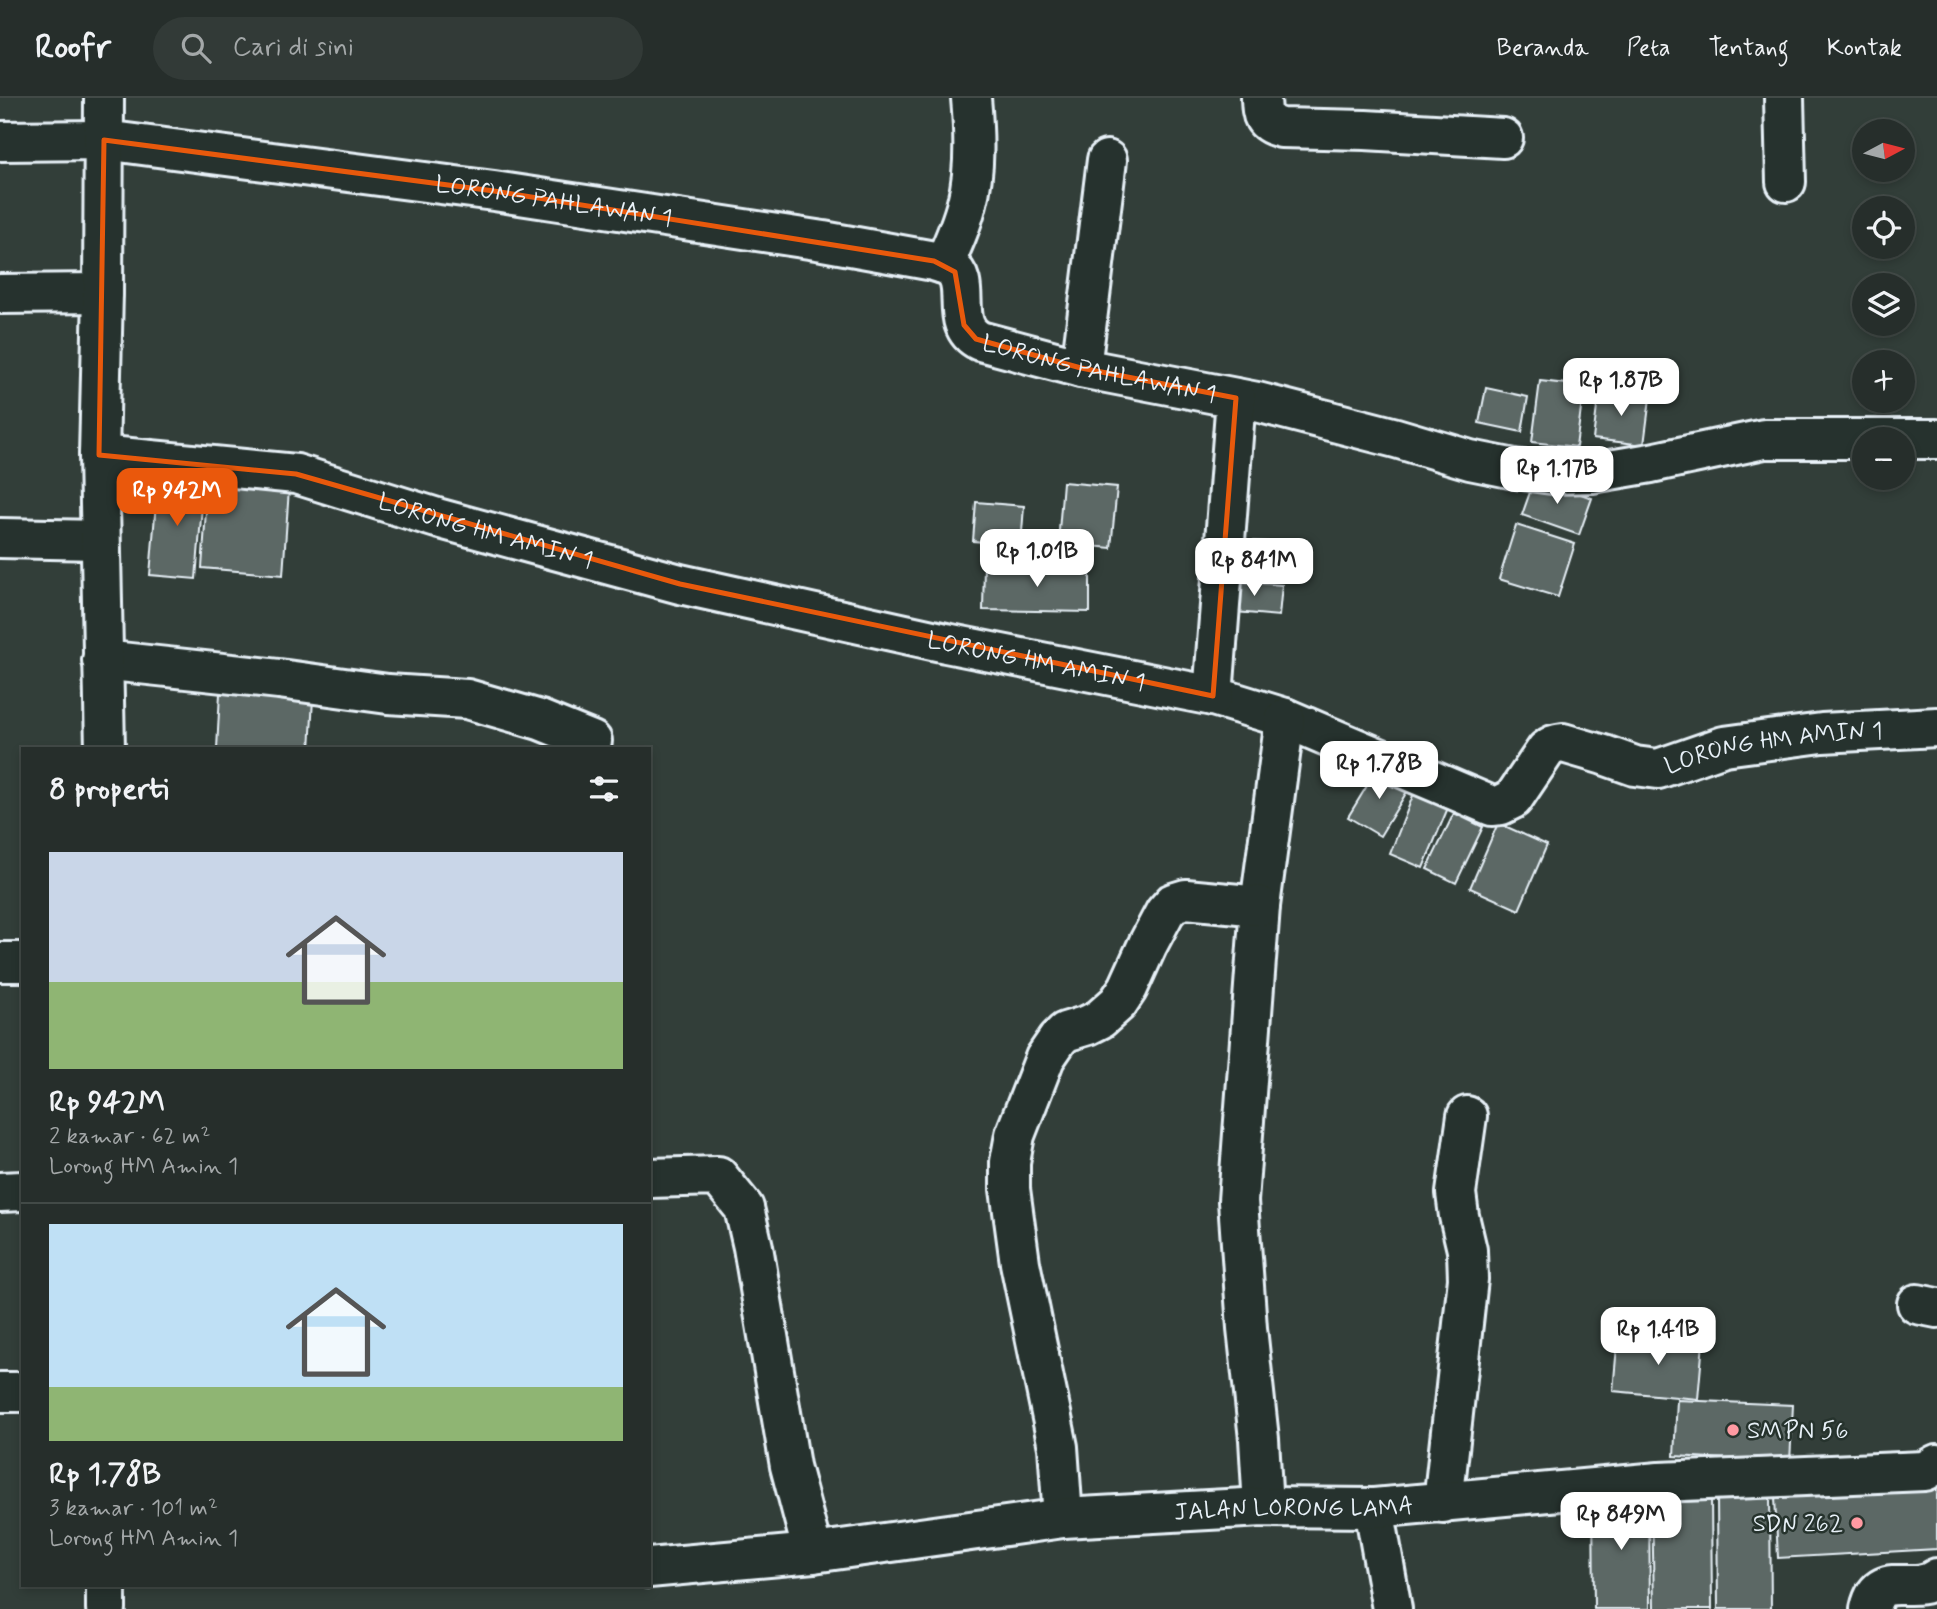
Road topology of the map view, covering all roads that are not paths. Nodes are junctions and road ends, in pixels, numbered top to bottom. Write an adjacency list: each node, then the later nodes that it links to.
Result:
1 (104, 98): 6 (street)
2 (971, 98): 10 (street)
3 (1261, 98): 5 (street)
4 (1784, 98): 9 (street)
5 (1503, 138)
6 (104, 140): 7 (street, LORONG PAHLAWAN 1); 10 (street, LORONG PAHLAWAN 1); 11 (street)
7 (0, 141)
8 (1107, 160): 13 (street)
9 (1786, 182)
10 (944, 264): 13 (street, LORONG PAHLAWAN 1)
11 (103, 293): 12 (street); 16 (street)
12 (0, 294)
13 (1082, 368): 14 (street, LORONG PAHLAWAN 1)
14 (1236, 398): 15 (street, LORONG PAHLAWAN 1); 20 (street)
15 (1937, 439)
16 (99, 455): 18 (street); 20 (street, LORONG HM AMIN 1)
17 (0, 538): 18 (street)
18 (100, 540): 19 (street)
19 (103, 660): 23 (street); 24 (street)
20 (1213, 696): 21 (street, LORONG HM AMIN 1)
21 (1285, 718): 22 (street, LORONG HM AMIN 1); 25 (street)
22 (1937, 727)
23 (592, 741)
24 (105, 747)
25 (1260, 906): 36 (street); 38 (street)
26 (0, 962): 27 (street)
27 (21, 962)
28 (1466, 1116): 35 (street)
29 (651, 1178): 39 (street)
30 (21, 1191): 31 (street)
31 (0, 1192)
32 (0, 1392): 33 (street)
33 (21, 1392)
34 (1937, 1464): 35 (street, JALAN LORONG LAMA)
35 (1443, 1503): 37 (street, JALAN LORONG LAMA)
36 (1263, 1507): 37 (street, JALAN LORONG LAMA); 38 (street, JALAN LORONG LAMA)
37 (1374, 1508): 44 (street)
38 (1063, 1518): 39 (street, JALAN LORONG LAMA)
39 (813, 1553): 40 (street, JALAN LORONG LAMA)
40 (651, 1568)
41 (1937, 1578): 45 (street)
42 (106, 1587): 43 (street)
43 (106, 1609)
44 (1392, 1609)
45 (1870, 1609)

